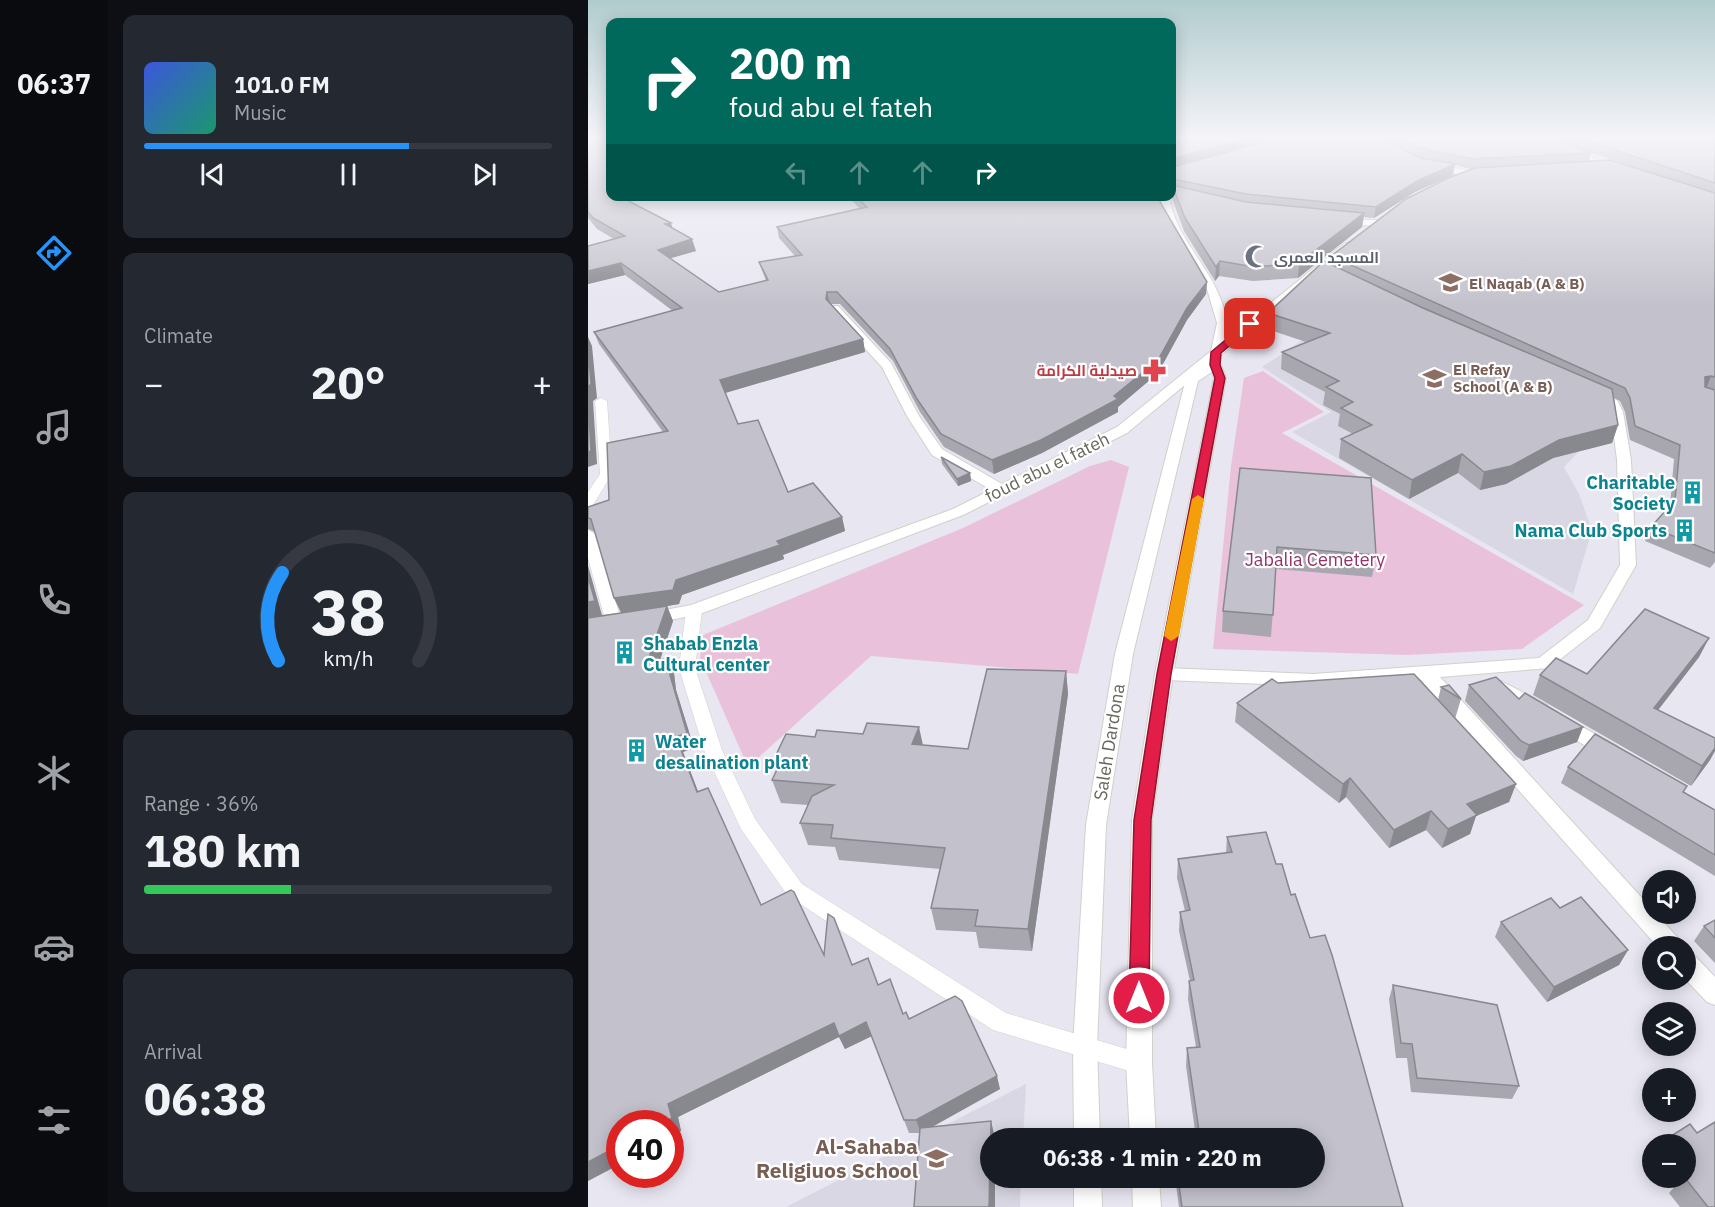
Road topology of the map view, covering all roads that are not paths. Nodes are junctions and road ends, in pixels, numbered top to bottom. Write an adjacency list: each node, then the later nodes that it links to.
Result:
1 (1166, 201): 6 (street)
2 (1331, 220): 3 (street, foud abu el fateh)
3 (1318, 268): 4 (street); 6 (street, foud abu el fateh)
4 (1340, 278)
5 (834, 308): 9 (street)
6 (1215, 359): 9 (street, foud abu el fateh); 17 (street); 22 (street, Saleh Dardona)
7 (1581, 388): 15 (street)
8 (601, 401): 10 (lane)
9 (1001, 490): 12 (street, foud abu el fateh)
10 (588, 501)
11 (588, 534): 13 (lane)
12 (694, 610): 13 (street, foud abu el fateh); 22 (lane)
13 (626, 622): 14 (street, foud abu el fateh)
14 (597, 625)
15 (1471, 670): 16 (street); 18 (street)
16 (1425, 673): 17 (street); 19 (street)
17 (1164, 674): 23 (street)
18 (1623, 758)
19 (1662, 936)
20 (1696, 974): 21 (street)
21 (1715, 994)
22 (1085, 1047): 23 (lane); 24 (street, Saleh Dardona)
23 (1139, 1063): 25 (street)
24 (1087, 1128)
25 (1142, 1128)
26 (1088, 1188): 28 (street)
27 (1146, 1188): 29 (street)
28 (1088, 1207)
29 (1147, 1207)

